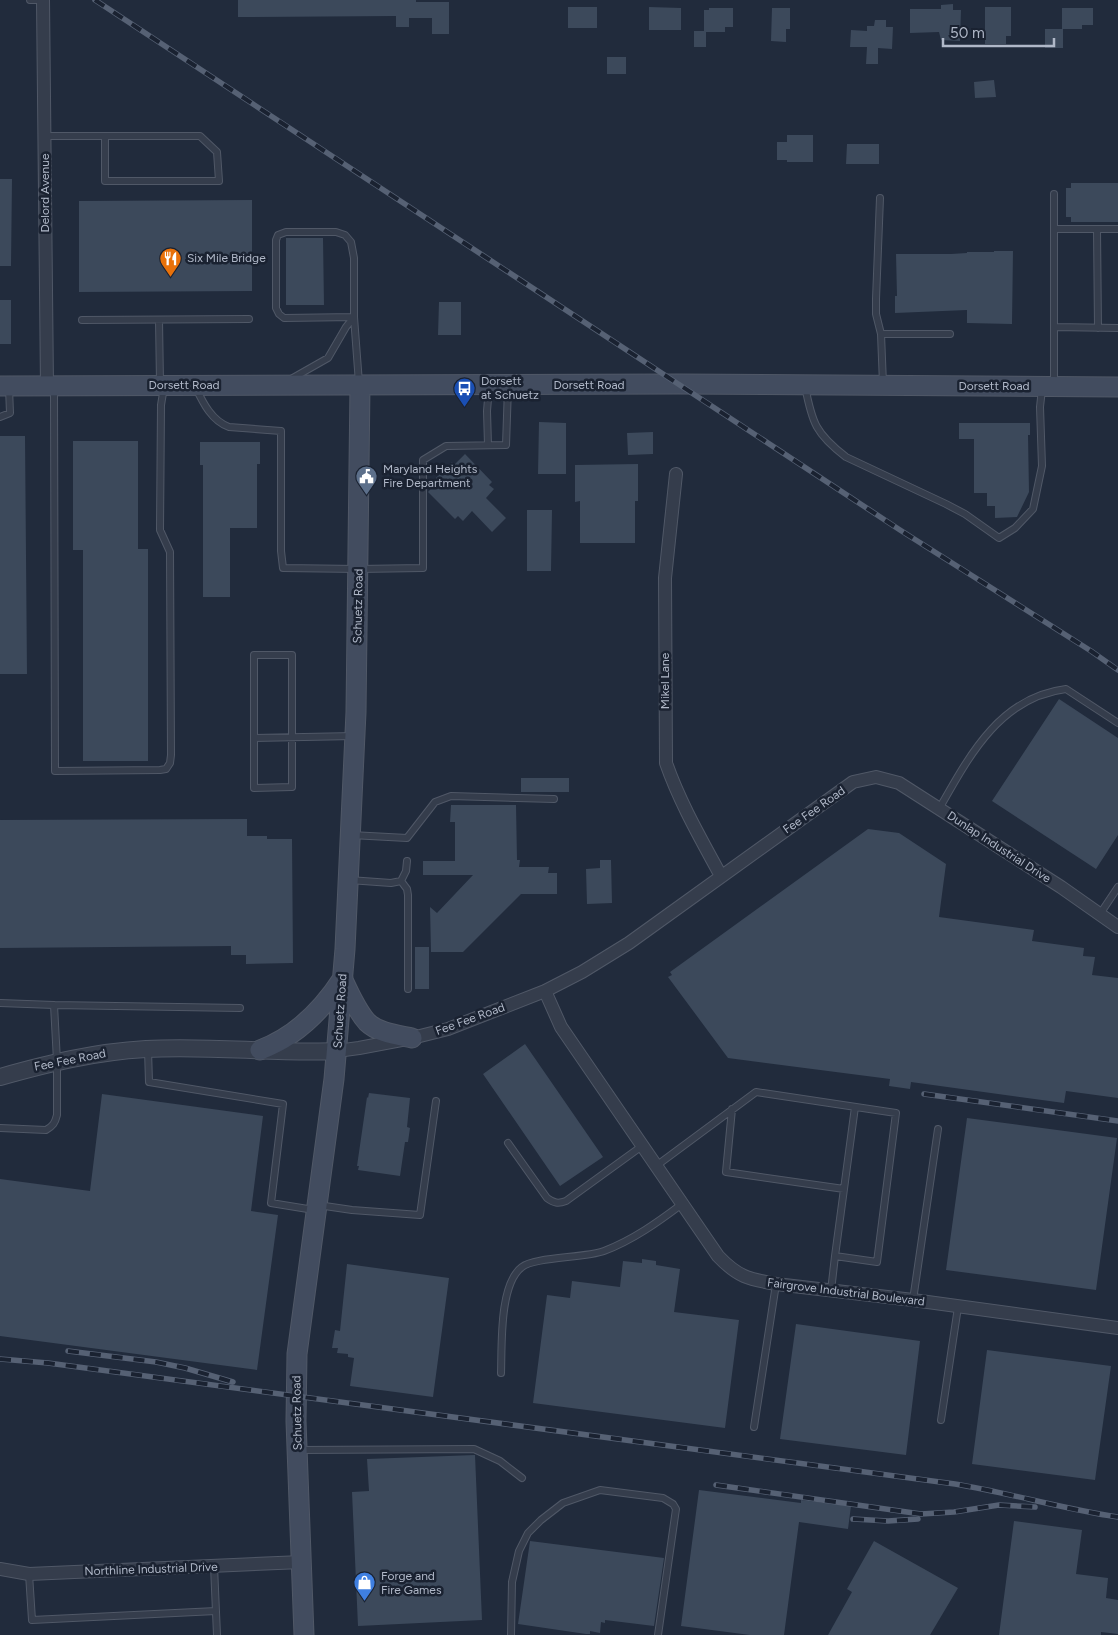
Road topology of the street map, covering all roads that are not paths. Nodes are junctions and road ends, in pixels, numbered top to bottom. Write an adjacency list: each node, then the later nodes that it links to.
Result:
1 (30, 0): 2 (lane)
2 (43, 0): 3 (street, Delord Avenue)
3 (45, 136): 4 (lane); 26 (street, Delord Avenue)
4 (105, 136): 4 (lane)
5 (1054, 194): 7 (lane)
6 (880, 198): 17 (lane)
7 (1054, 229): 8 (lane); 14 (lane)
8 (1097, 229): 9 (lane); 15 (lane)
9 (1118, 229)
10 (354, 317): 10 (lane); 19 (lane); 22 (lane)
11 (249, 319): 13 (lane)
12 (82, 320): 13 (lane)
13 (159, 320): 20 (lane)
14 (1054, 327): 15 (lane); 29 (lane)
15 (1098, 328): 16 (lane)
16 (1118, 328)
17 (881, 334): 18 (lane); 28 (lane)
18 (950, 334)
19 (360, 384): 22 (main road, Dorsett Road); 23 (main road, Dorsett Road); 34 (main road, Schuetz Road)
20 (163, 385): 21 (main road, Dorsett Road); 26 (main road, Dorsett Road); 26 (lane)
21 (194, 385): 22 (main road, Dorsett Road); 34 (lane)
22 (281, 385)
23 (489, 385): 27 (main road, Dorsett Road); 32 (lane)
24 (805, 385): 27 (main road, Dorsett Road); 28 (main road, Dorsett Road); 29 (lane)
25 (4, 386): 26 (main road, Dorsett Road); 31 (lane)
26 (50, 386)
27 (508, 386): 32 (lane)
28 (884, 386): 29 (main road, Dorsett Road)
29 (1048, 386): 30 (main road, Dorsett Road)
30 (1118, 387)
31 (0, 417)
32 (488, 445): 34 (lane)
33 (676, 474): 44 (street, Mikel Lane)
34 (358, 569): 36 (main road, Schuetz Road)
35 (1118, 724): 41 (lane)
36 (355, 736): 37 (lane); 42 (main road, Schuetz Road)
37 (292, 737): 38 (lane); 38 (lane); 38 (lane)
38 (254, 738)
39 (876, 777): 41 (street, Dunlap Industrial Drive); 44 (street, Fee Fee Road)
40 (554, 799): 42 (lane)
41 (939, 809): 48 (street, Dunlap Industrial Drive)
42 (350, 835): 45 (main road, Schuetz Road)
43 (407, 861): 46 (lane)
44 (722, 876): 52 (street, Fee Fee Road)
45 (348, 880): 46 (lane); 50 (main road, Schuetz Road)
46 (401, 881): 51 (lane)
47 (1118, 887): 48 (lane)
48 (1100, 914): 49 (street, Dunlap Industrial Drive)
49 (1118, 927)
50 (343, 978): 56 (main road); 58 (main road); 59 (main road, Schuetz Road)
51 (408, 989)
52 (545, 992): 56 (street, Fee Fee Road); 68 (street, Fairgrove Industrial Boulevard)
53 (0, 1003): 54 (lane)
54 (54, 1005): 55 (lane); 60 (lane)
55 (240, 1008)
56 (412, 1038): 59 (street, Fee Fee Road)
57 (148, 1049): 58 (street, Fee Fee Road); 60 (street, Fee Fee Road); 72 (lane)
58 (260, 1050): 59 (street, Fee Fee Road)
59 (337, 1050): 72 (main road, Schuetz Road)
60 (57, 1061): 61 (street, Fee Fee Road); 65 (lane)
61 (0, 1077)
62 (436, 1101): 72 (lane)
63 (855, 1107): 64 (lane); 70 (lane); 73 (lane)
64 (732, 1109): 69 (lane); 70 (lane)
65 (0, 1128)
66 (938, 1129): 76 (lane)
67 (508, 1143): 68 (lane)
68 (642, 1146): 69 (street, Fairgrove Industrial Boulevard)
69 (656, 1166): 71 (street, Fairgrove Industrial Boulevard)
70 (844, 1189): 73 (lane)
71 (682, 1204): 74 (street, Fairgrove Industrial Boulevard); 79 (lane)
72 (316, 1208): 82 (main road, Schuetz Road)
73 (835, 1256): 75 (lane)
74 (776, 1284): 75 (street, Fairgrove Industrial Boulevard); 81 (lane)
75 (831, 1291): 76 (street, Fairgrove Industrial Boulevard)
76 (913, 1300): 77 (street, Fairgrove Industrial Boulevard)
77 (958, 1307): 78 (street, Fairgrove Industrial Boulevard); 80 (lane)
78 (1118, 1328)
79 (501, 1373)
80 (941, 1420)
81 (754, 1428)
82 (298, 1450): 83 (lane); 84 (main road, Schuetz Road)
83 (522, 1478)
84 (302, 1562): 85 (street, Northline Industrial Drive); 90 (main road, Schuetz Road)
85 (214, 1566): 87 (street, Northline Industrial Drive); 88 (lane)
86 (0, 1568): 87 (street, Northline Industrial Drive)
87 (29, 1574): 88 (lane)
88 (216, 1611): 89 (lane)
89 (217, 1635)
90 (304, 1635)
91 (511, 1635): 92 (lane)
92 (658, 1635)

